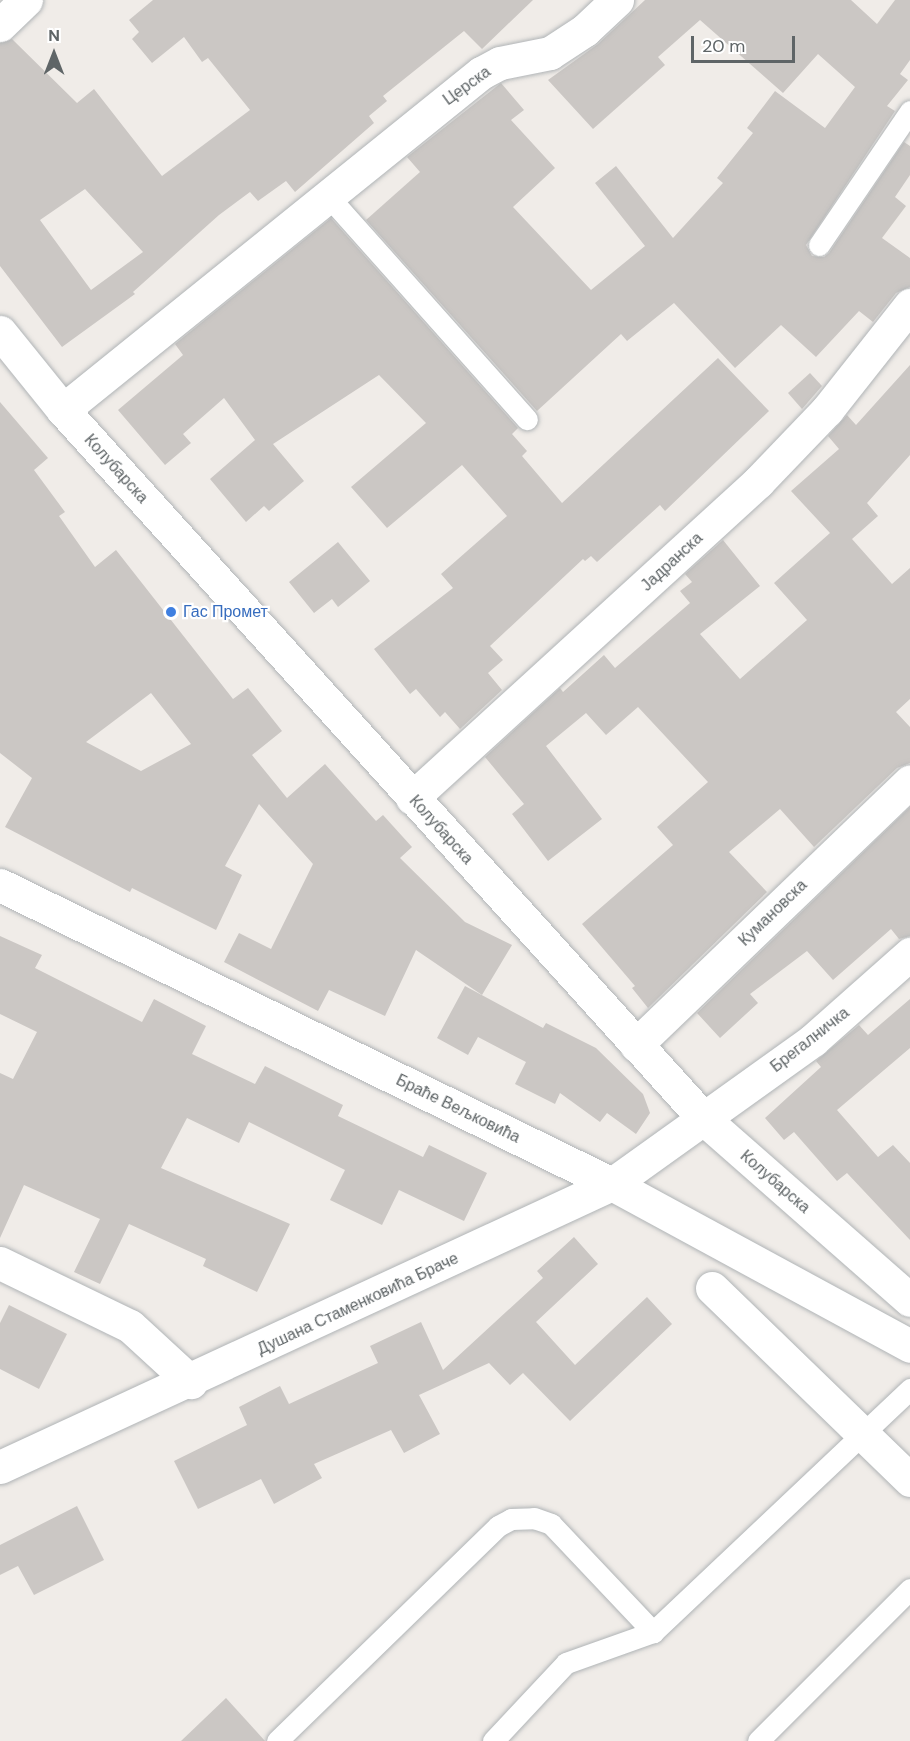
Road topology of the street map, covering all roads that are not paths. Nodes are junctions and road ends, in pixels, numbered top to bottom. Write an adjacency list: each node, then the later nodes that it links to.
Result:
1 (26, 0): 3 (street)
2 (617, 0): 5 (street, Церска)
3 (0, 25)
4 (910, 111): 6 (lane)
5 (328, 196): 9 (street, Церска); 10 (lane)
6 (819, 245)
7 (910, 305): 12 (street, Јадранска)
8 (0, 332): 9 (street, Колубарска)
9 (63, 410): 12 (street, Колубарска)
10 (527, 419)
11 (910, 781): 15 (street, Кумановска)
12 (412, 798): 15 (street, Колубарска)
13 (0, 885): 17 (street, Браће Вељковића)
14 (910, 954): 16 (street, Брегалничка)
15 (636, 1045): 16 (street, Колубарска)
16 (704, 1119): 17 (street, Душана Стаменковића Браче); 20 (street, Колубарска)
17 (612, 1184): 21 (street, Браће Вељковића); 22 (street, Душана Стаменковића Браче)
18 (0, 1263): 22 (street)
19 (712, 1288): 24 (street)
20 (910, 1300)
21 (910, 1346)
22 (190, 1382): 25 (street, Душана Стаменковића Браче)
23 (910, 1389): 24 (lane)
24 (861, 1433): 26 (street); 28 (lane)
25 (0, 1467)
26 (910, 1480)
27 (910, 1589): 31 (lane)
28 (653, 1632): 29 (lane); 30 (lane)
29 (277, 1741)
30 (494, 1741)
31 (758, 1741)

